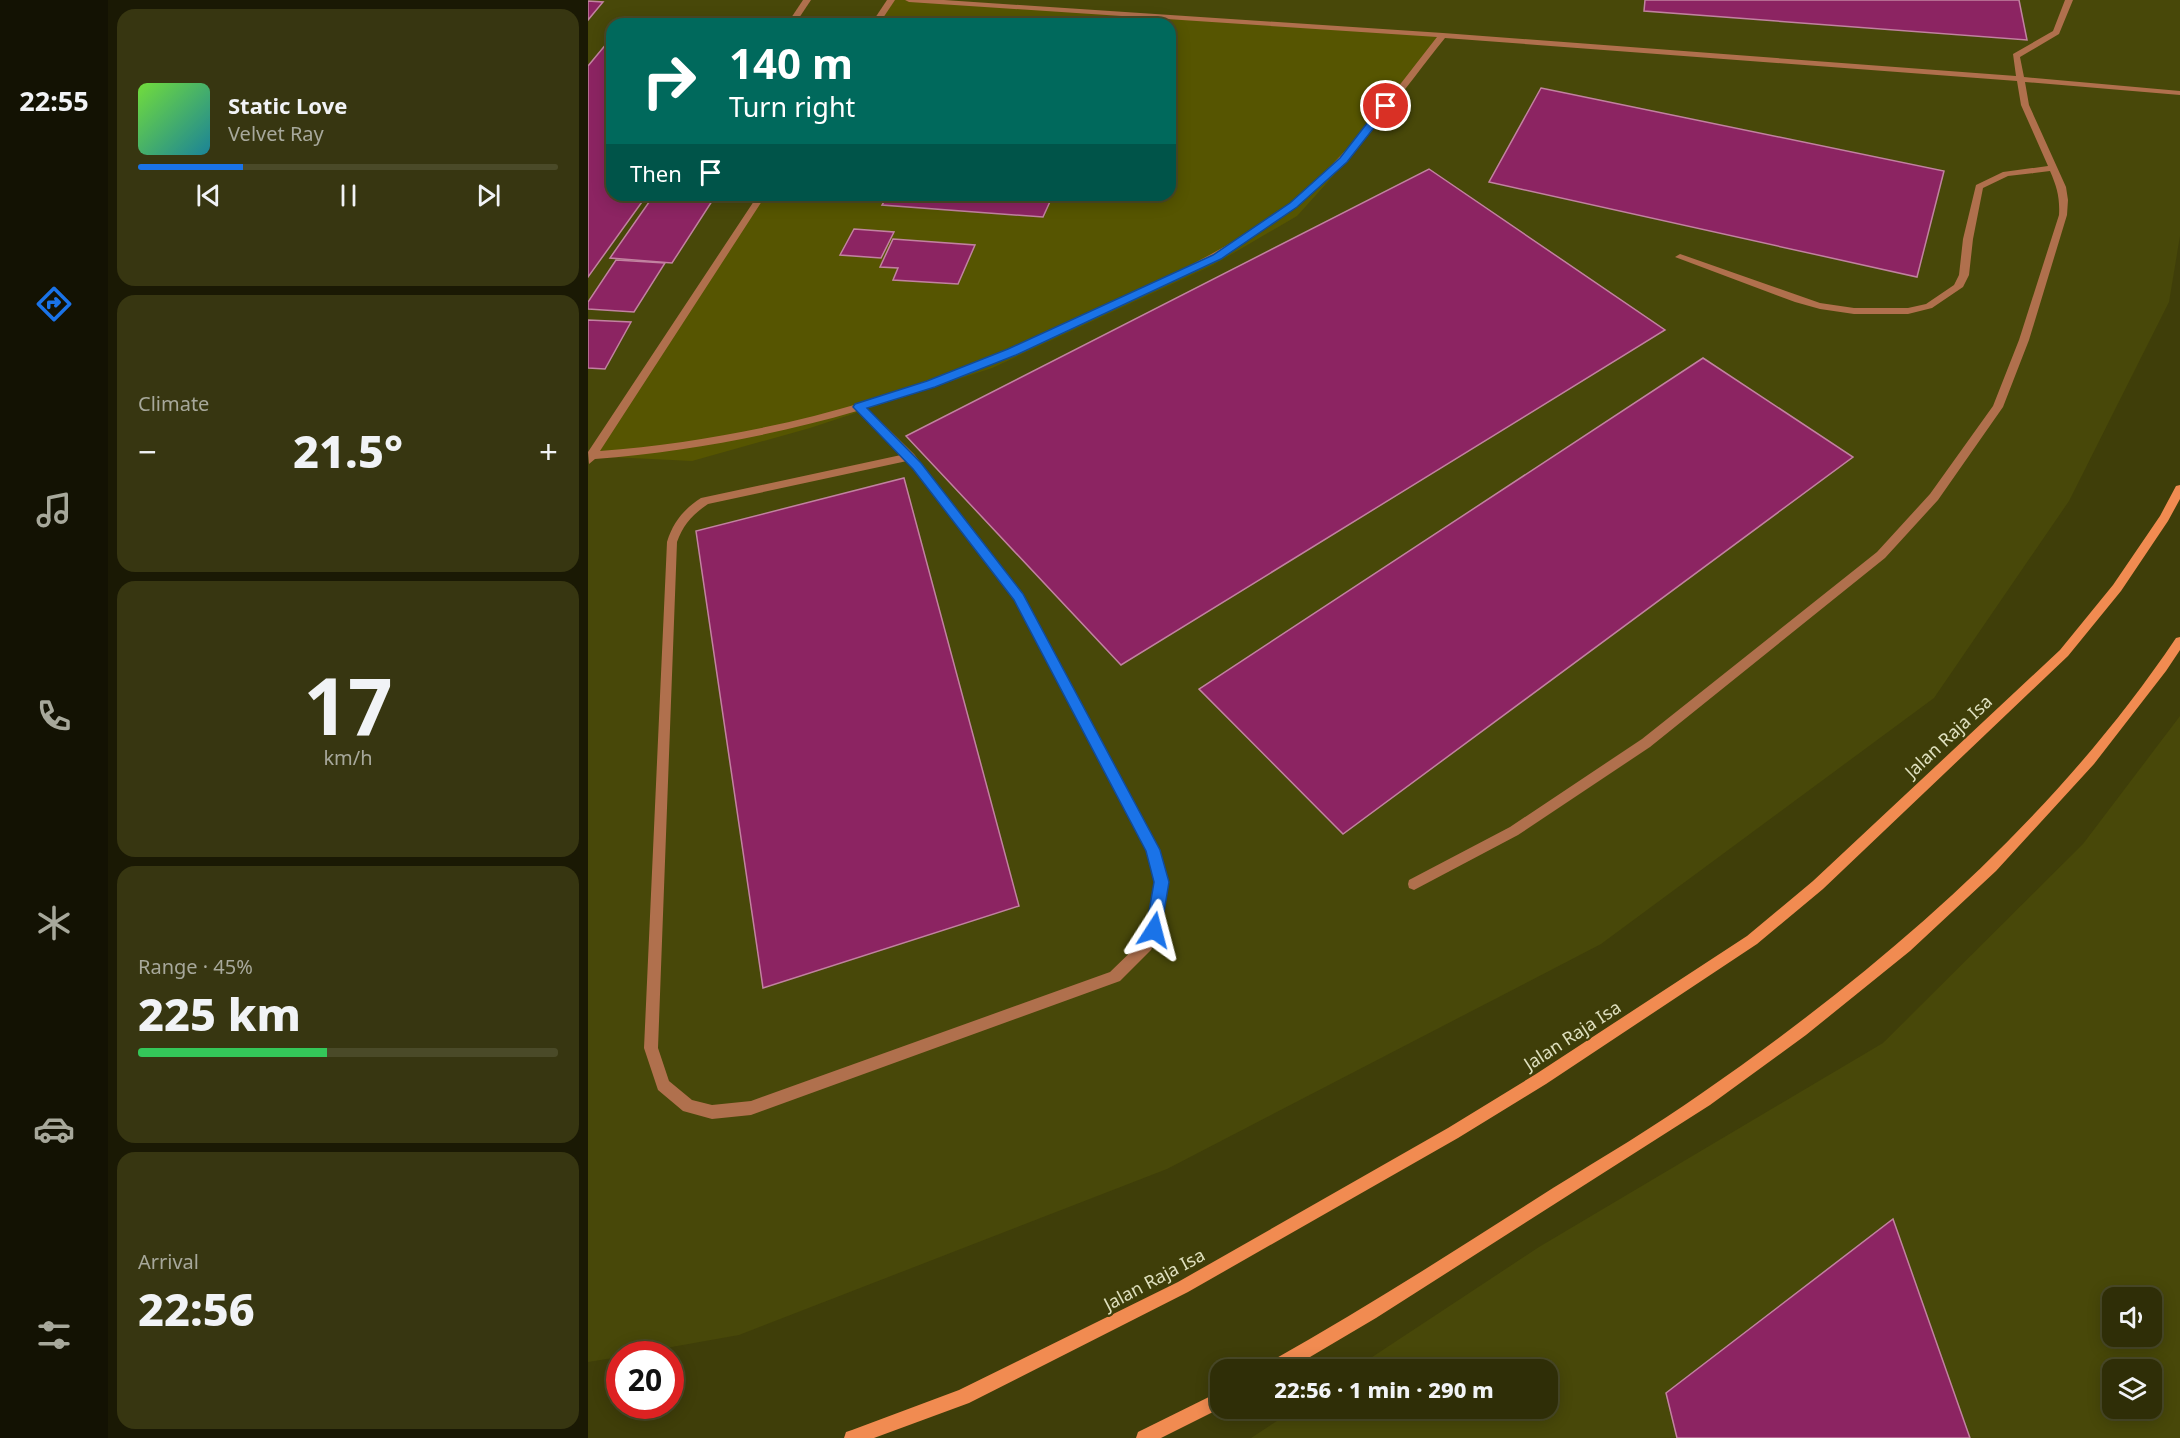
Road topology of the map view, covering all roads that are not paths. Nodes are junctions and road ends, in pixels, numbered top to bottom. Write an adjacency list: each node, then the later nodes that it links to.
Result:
1 (807, 0): 5 (lane)
2 (891, 0): 6 (lane)
3 (909, 0): 7 (lane)
4 (2069, 0): 8 (lane)
5 (795, 18)
6 (879, 18)
7 (1443, 34): 8 (lane); 13 (lane)
8 (2018, 79): 9 (lane); 10 (lane)
9 (2180, 93)
10 (2055, 168): 12 (lane); 18 (lane)
11 (758, 201): 15 (lane)
12 (1680, 257)
13 (859, 407): 14 (lane); 15 (lane)
14 (910, 457): 14 (lane)
15 (589, 459)
16 (2180, 489): 21 (main road, Jalan Raja Isa)
17 (2180, 641): 19 (main road)
18 (1414, 884)
19 (1291, 1359)
20 (1210, 1405): 22 (main road)
21 (852, 1438)
22 (1144, 1438)

